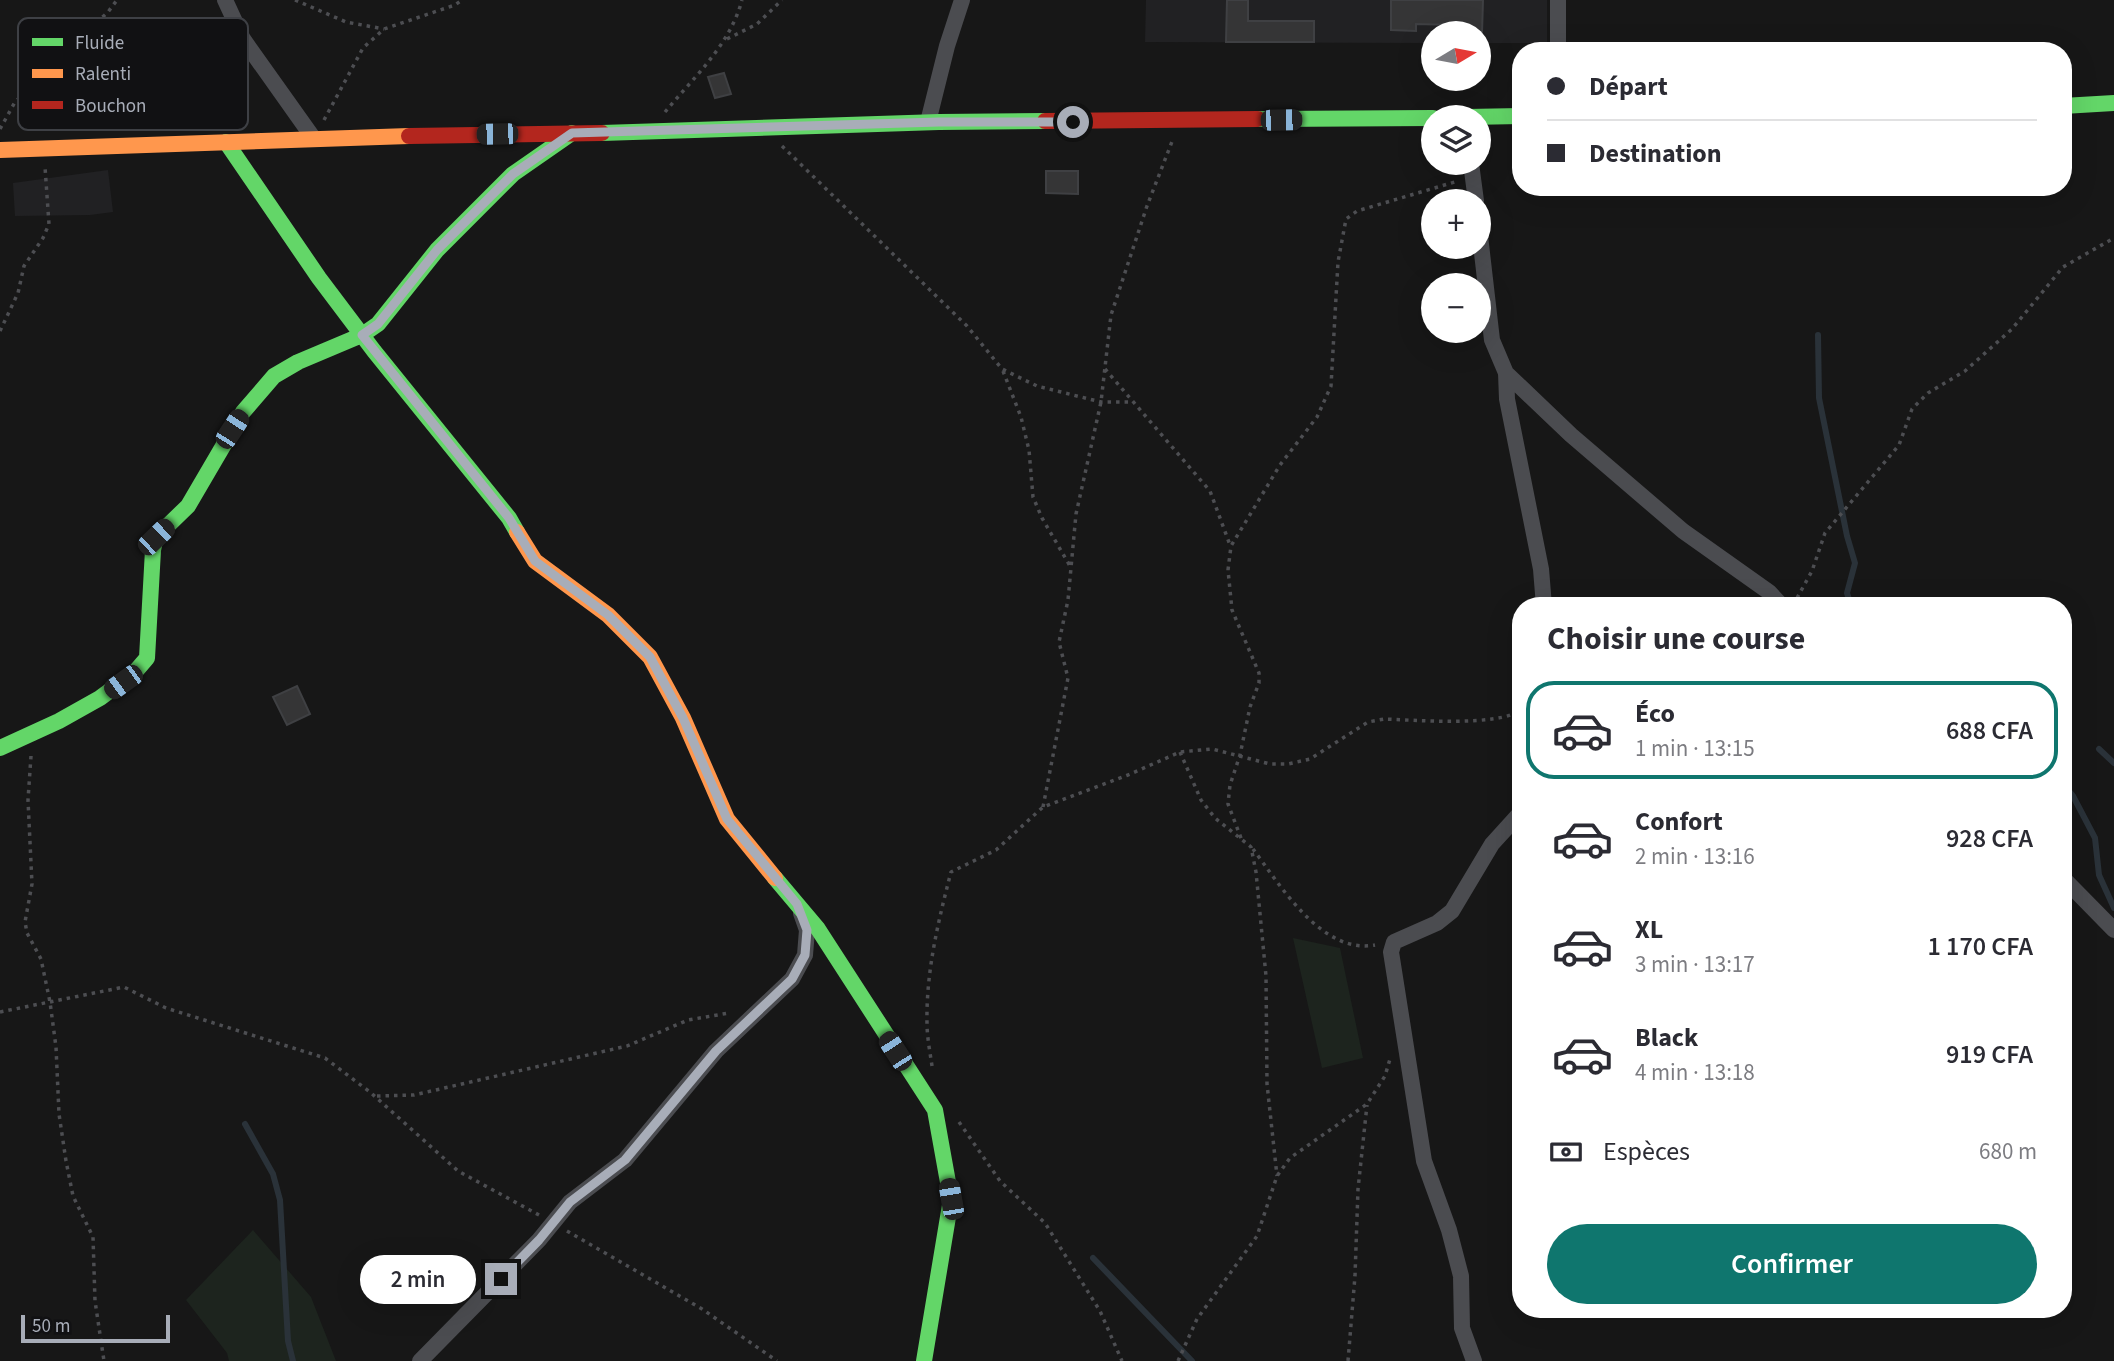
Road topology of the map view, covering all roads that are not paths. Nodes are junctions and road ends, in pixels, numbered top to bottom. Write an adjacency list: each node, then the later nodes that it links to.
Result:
1 (225, 0): 4 (street)
2 (962, 0): 12 (street)
3 (1558, 0): 5 (street)
4 (233, 18)
5 (1558, 42)
6 (248, 46): 14 (street)
7 (2114, 103): 8 (street)
8 (2072, 105)
9 (1512, 116): 10 (street)
10 (1491, 117)
11 (1421, 118): 12 (street)
12 (928, 122): 13 (street)
13 (572, 133): 14 (street); 18 (street)
14 (314, 139): 15 (street)
15 (226, 142): 16 (street); 18 (street)
16 (0, 150)
17 (1483, 259): 19 (street)
18 (362, 335): 22 (street); 25 (street)
19 (1506, 373): 20 (street); 21 (street)
20 (1543, 597)
21 (1774, 597)
22 (0, 748)
23 (1512, 822): 29 (street)
24 (2072, 887): 26 (street)
25 (797, 904): 27 (street); 28 (street)
26 (2114, 930)
27 (420, 1361)
28 (924, 1361)
29 (1474, 1361)

